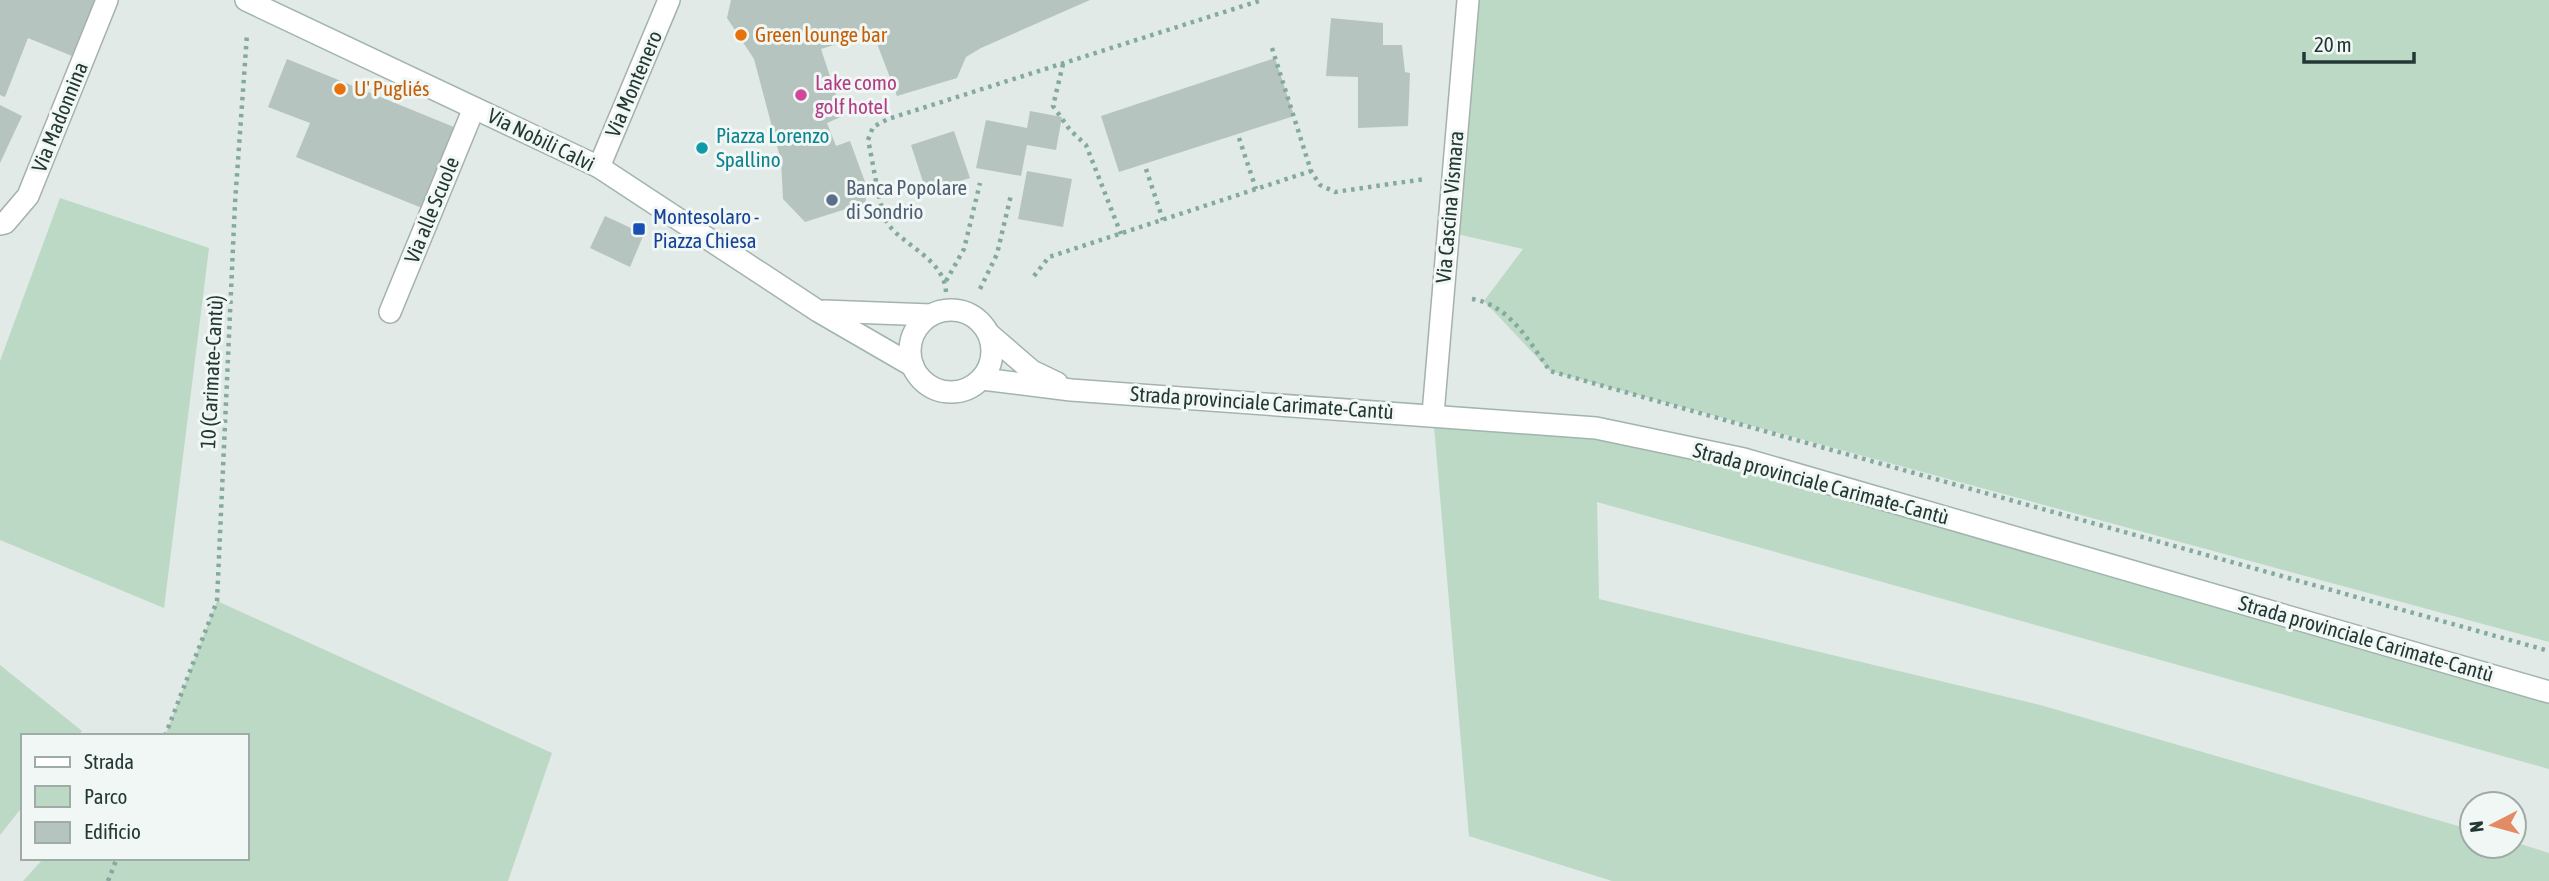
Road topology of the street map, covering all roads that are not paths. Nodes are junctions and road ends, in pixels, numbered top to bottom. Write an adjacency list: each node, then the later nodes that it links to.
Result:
1 (107, 0): 7 (main road, Via Madonnina)
2 (669, 0): 6 (main road, Via Montenero)
3 (1468, 0): 15 (main road, Via Cascina Vismara)
4 (248, 1): 5 (main road, Via Nobili Calvi)
5 (474, 108): 6 (main road, Via Nobili Calvi); 9 (main road, Via alle Scuole)
6 (599, 167): 8 (main road, Via Nobili Calvi)
7 (0, 223)
8 (818, 311): 10 (main road); 12 (main road, Via Nobili Calvi)
9 (390, 312)
10 (939, 313): 11 (main road); 12 (main road)
11 (989, 334): 13 (main road); 14 (main road, Strada provinciale Carimate-Cantù)
12 (913, 366): 13 (main road)
13 (982, 379): 14 (main road, Strada provinciale Carimate-Cantù)
14 (1071, 390): 15 (main road, Strada provinciale Carimate-Cantù)
15 (1433, 414): 16 (main road, Strada provinciale Carimate-Cantù)
16 (2549, 692)

